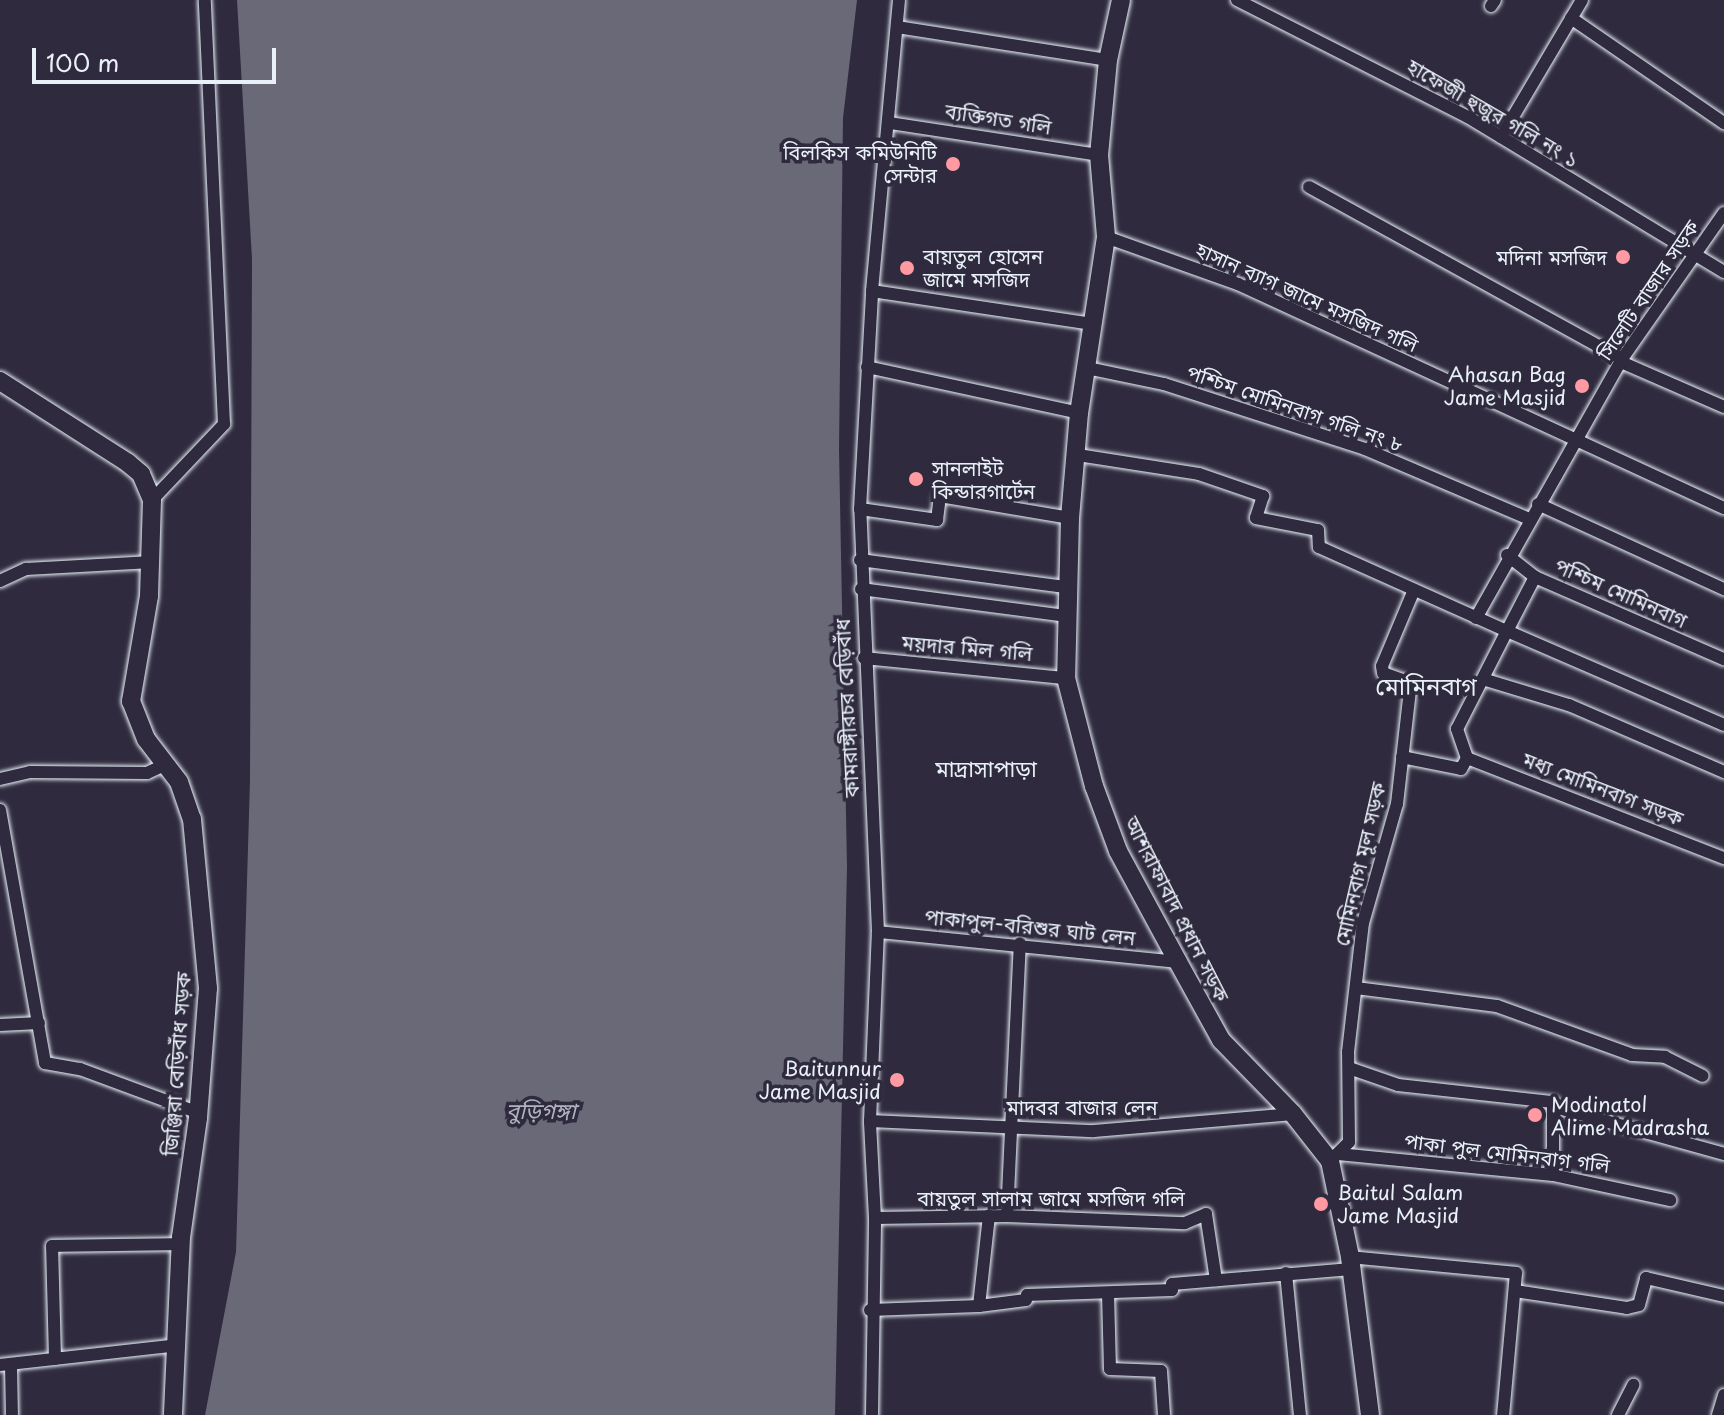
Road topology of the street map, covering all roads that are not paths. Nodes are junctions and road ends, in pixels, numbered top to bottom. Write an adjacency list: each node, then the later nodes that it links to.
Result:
1 (205, 0): 28 (street)
2 (899, 0): 7 (street, কামরাঙ্গীরচর বেড়িবাঁধ)
3 (1121, 0): 8 (street, আশরাফাবাদ প্রধান সড়ক)
4 (1237, 0): 11 (street, হাফেজী হুজুর গলি নং ১)
5 (1582, 0): 6 (street)
6 (1571, 18): 10 (street); 11 (street)
7 (897, 27): 8 (street); 9 (street, কামরাঙ্গীরচর বেড়িবাঁধ)
8 (1108, 60): 12 (street, আশরাফাবাদ প্রধান সড়ক)
9 (890, 123): 12 (street, ব্যক্তিগত গলি); 18 (street, কামরাঙ্গীরচর বেড়িবাঁধ)
10 (1724, 123)
11 (1501, 137): 16 (street, হাফেজী হুজুর গলি নং ১)
12 (1099, 155): 15 (street, আশরাফাবাদ প্রধান সড়ক)
13 (1309, 187): 20 (street)
14 (1724, 213): 16 (street, সিলেটি বাজার সড়ক)
15 (1106, 237): 19 (street, আশরাফাবাদ প্রধান সড়ক); 26 (street, হাসান ব্যাগ জামে মসজিদ গলি)
16 (1696, 257): 17 (street, হাফেজী হুজুর গলি নং ১); 20 (street, সিলেটি বাজার সড়ক)
17 (1724, 272)
18 (872, 291): 19 (street); 21 (street, কামরাঙ্গীরচর বেড়িবাঁধ)
19 (1093, 324): 22 (street, আশরাফাবাদ প্রধান সড়ক)
20 (1622, 361): 24 (street); 26 (street, সিলেটি বাজার সড়ক)
21 (867, 367): 25 (street); 31 (street, কামরাঙ্গীরচর বেড়িবাঁধ)
22 (1087, 368): 25 (street, আশরাফাবাদ প্রধান সড়ক); 33 (street, পশ্চিম মোমিনবাগ গলি নং ৮)
23 (0, 381): 28 (street)
24 (1724, 407)
25 (1079, 413): 27 (street, আশরাফাবাদ প্রধান সড়ক)
26 (1577, 441): 29 (street, সিলেটি বাজার সড়ক); 30 (street)
27 (1078, 455): 32 (street, আশরাফাবাদ প্রধান সড়ক); 42 (street)
28 (152, 500): 36 (street, জিঞ্জিরা বেড়িবাঁধ সড়ক)
29 (1538, 504): 33 (street, সিলেটি বাজার সড়ক); 41 (street)
30 (1724, 508)
31 (860, 509): 32 (street); 35 (street, কামরাঙ্গীরচর বেড়িবাঁধ)
32 (1070, 518): 39 (street, আশরাফাবাদ প্রধান সড়ক)
33 (1529, 519): 34 (street, সিলেটি বাজার সড়ক)
34 (1507, 555): 37 (street, পশ্চিম মোমিনবাগ); 44 (street)
35 (860, 560): 39 (street); 40 (street, কামরাঙ্গীরচর বেড়িবাঁধ)
36 (152, 562): 38 (street); 53 (street, জিঞ্জিরা বেড়িবাঁধ সড়ক)
37 (1535, 577): 45 (street); 47 (street, পশ্চিম মোমিনবাগ)
38 (0, 581)
39 (1065, 587): 43 (street, আশরাফাবাদ প্রধান সড়ক)
40 (861, 589): 43 (street); 46 (street, কামরাঙ্গীরচর বেড়িবাঁধ)
41 (1724, 589)
42 (1414, 590): 44 (street); 51 (street, মোমিনবাগ মূল সড়ক)
43 (1067, 616): 48 (street, আশরাফাবাদ প্রধান সড়ক)
44 (1476, 618): 45 (street)
45 (1507, 631): 49 (street); 50 (street)
46 (864, 658): 48 (street, ময়দার মিল গলি); 58 (street, কামরাঙ্গীরচর বেড়িবাঁধ)
47 (1724, 659)
48 (1066, 678): 60 (street, আশরাফাবাদ প্রধান সড়ক)
49 (1486, 680): 52 (street); 54 (street)
50 (1724, 725)
51 (1402, 757): 52 (street); 61 (street, মোমিনবাগ মূল সড়ক)
52 (1467, 758): 57 (street, মধ্য মোমিনবাগ সড়ক)
53 (164, 765): 55 (street); 67 (street, জিঞ্জিরা বেড়িবাঁধ সড়ক)
54 (1724, 772)
55 (0, 779)
56 (0, 810): 62 (street)
57 (1724, 858)
58 (878, 932): 59 (street, পাকাপুল-বরিশুর ঘাট লেন); 69 (street, কামরাঙ্গীরচর বেড়িবাঁধ)
59 (1020, 943): 60 (street, পাকাপুল-বরিশুর ঘাট লেন); 70 (street)
60 (1178, 962): 68 (street, আশরাফাবাদ প্রধান সড়ক)
61 (1356, 988): 64 (street, মোমিনবাগ মূল সড়ক); 65 (street)
62 (39, 1023): 63 (street); 67 (street)
63 (0, 1025)
64 (1349, 1068): 66 (street); 72 (street, মোমিনবাগ মূল সড়ক)
65 (1703, 1076)
66 (1553, 1102): 71 (street); 73 (street)
67 (199, 1113): 78 (street, জিঞ্জিরা বেড়িবাঁধ সড়ক)
68 (1293, 1114): 70 (street, মাদবর বাজার লেন); 72 (street, আশরাফাবাদ প্রধান সড়ক)
69 (870, 1121): 70 (street, মাদবর বাজার লেন); 77 (street, কামরাঙ্গীরচর বেড়িবাঁধ)
70 (1014, 1127): 76 (street)
71 (1724, 1154)
72 (1334, 1157): 73 (street, পাকা পুল মোমিনবাগ গলি); 79 (street, আশরাফাবাদ প্রধান সড়ক)
73 (1553, 1175): 74 (street, পাকা পুল মোমিনবাগ গলি)
74 (1670, 1200)
75 (989, 1216): 76 (street, বায়তুল সালাম জামে মসজিদ গলি); 77 (street, বায়তুল সালাম জামে মসজিদ গলি); 85 (street)
76 (1007, 1216): 81 (street, বায়তুল সালাম জামে মসজিদ গলি)
77 (875, 1218): 86 (street, কামরাঙ্গীরচর বেড়িবাঁধ)
78 (181, 1244): 87 (street, জিঞ্জিরা বেড়িবাঁধ সড়ক); 88 (street)
79 (1350, 1263): 80 (street); 82 (street); 97 (street, আশরাফাবাদ প্রধান সড়ক)
80 (1286, 1273): 81 (street); 96 (street)
81 (1216, 1280): 83 (street)
82 (1515, 1291): 84 (street); 98 (street)
83 (1108, 1293): 85 (street); 95 (street)
84 (1724, 1296)
85 (979, 1306): 86 (street)
86 (870, 1310): 94 (street, কামরাঙ্গীরচর বেড়িবাঁধ)
87 (179, 1345): 88 (street); 93 (street, জিঞ্জিরা বেড়িবাঁধ সড়ক)
88 (55, 1359): 89 (street)
89 (6, 1365): 92 (street)
90 (1633, 1385): 99 (street)
91 (1724, 1395): 100 (street)
92 (12, 1415)
93 (173, 1415)
94 (872, 1415)
95 (1164, 1415)
96 (1300, 1415)
97 (1370, 1415)
98 (1503, 1415)
99 (1618, 1415)
100 (1718, 1415)

